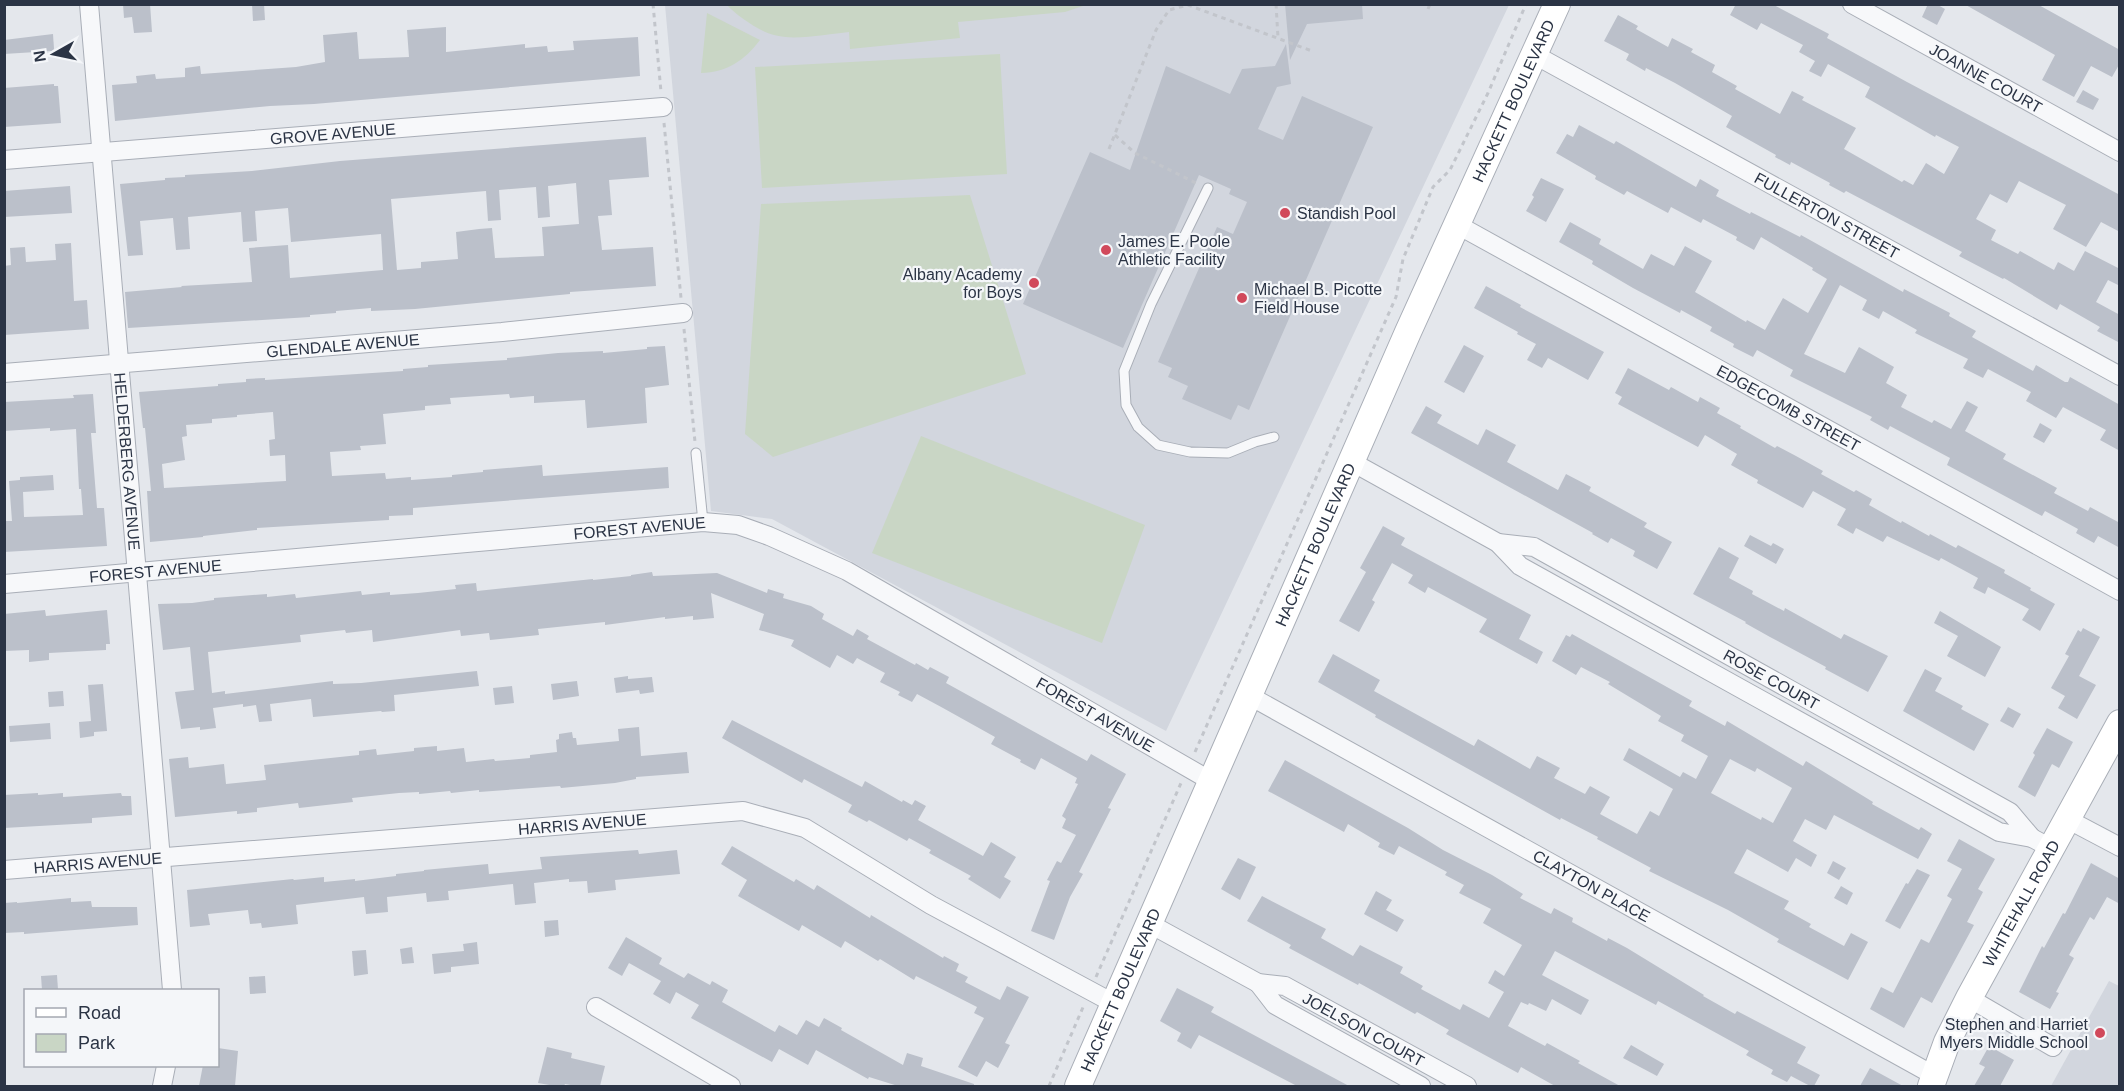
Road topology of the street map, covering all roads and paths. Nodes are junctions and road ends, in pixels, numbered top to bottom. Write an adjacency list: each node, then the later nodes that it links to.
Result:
1 (88, 4): 16 (street, HELDERBERG AVENUE)
2 (653, 4): 12 (path)
3 (1276, 4): 9 (path)
4 (1430, 4): 8 (path)
5 (1526, 4): 36 (path)
6 (1557, 4): 11 (street, HACKETT BOULEVARD)
7 (1852, 4): 15 (street, JOANNE COURT)
8 (1428, 9)
9 (1278, 38): 10 (path); 13 (path)
10 (1312, 51)
11 (1535, 55): 19 (street, HACKETT BOULEVARD); 23 (street, FULLERTON STREET)
12 (663, 107): 16 (street, GROVE AVENUE); 20 (path)
13 (1115, 135): 14 (path); 18 (path)
14 (1109, 150)
15 (2120, 152)
16 (101, 153): 17 (street, GROVE AVENUE); 21 (street, HELDERBERG AVENUE)
17 (4, 160)
18 (1208, 188): 24 (lane)
19 (1456, 224): 26 (street, HACKETT BOULEVARD); 31 (street, EDGECOMB STREET)
20 (683, 313): 21 (street, GLENDALE AVENUE); 25 (path)
21 (119, 363): 22 (street, GLENDALE AVENUE); 29 (street, HELDERBERG AVENUE)
22 (4, 373)
23 (2120, 376)
24 (1274, 437)
25 (696, 453): 27 (lane)
26 (1352, 462): 28 (street, ROSE COURT); 34 (street, HACKETT BOULEVARD)
27 (703, 522): 29 (street, FOREST AVENUE); 36 (street, FOREST AVENUE)
28 (1498, 543): 32 (street, ROSE COURT); 33 (street, ROSE COURT)
29 (137, 573): 30 (street, FOREST AVENUE); 41 (street, HELDERBERG AVENUE)
30 (4, 584)
31 (2120, 591)
32 (1687, 632): 33 (lane); 39 (street, ROSE COURT)
33 (1675, 652): 39 (street, ROSE COURT)
34 (1248, 695): 37 (street, HACKETT BOULEVARD); 53 (street, CLAYTON PLACE)
35 (2120, 723): 38 (street, WHITEHALL ROAD)
36 (1188, 769): 37 (street, FOREST AVENUE); 46 (path)
37 (1211, 781): 43 (street, HACKETT BOULEVARD)
38 (2067, 819): 39 (street, WHITEHALL ROAD); 40 (street)
39 (2041, 843): 47 (street, WHITEHALL ROAD)
40 (2120, 847)
41 (161, 857): 42 (street, HARRIS AVENUE); 45 (street, HELDERBERG AVENUE); 46 (street, HARRIS AVENUE)
42 (4, 870)
43 (1150, 924): 44 (street, JOELSON COURT); 48 (street, HACKETT BOULEVARD)
44 (1258, 983): 51 (street, JOELSON COURT); 54 (street, JOELSON COURT)
45 (172, 989)
46 (1090, 991): 48 (street, HARRIS AVENUE); 57 (path)
47 (1969, 998): 50 (street); 53 (street, WHITEHALL ROAD)
48 (1114, 1004): 58 (street, HACKETT BOULEVARD)
49 (596, 1007): 56 (street)
50 (2053, 1047)
51 (1417, 1059): 54 (street); 59 (street, JOELSON COURT)
52 (166, 1067): 55 (street)
53 (1933, 1081)
54 (1414, 1083)
55 (162, 1086)
56 (731, 1086)
57 (1049, 1086)
58 (1078, 1086)
59 (1467, 1086)

